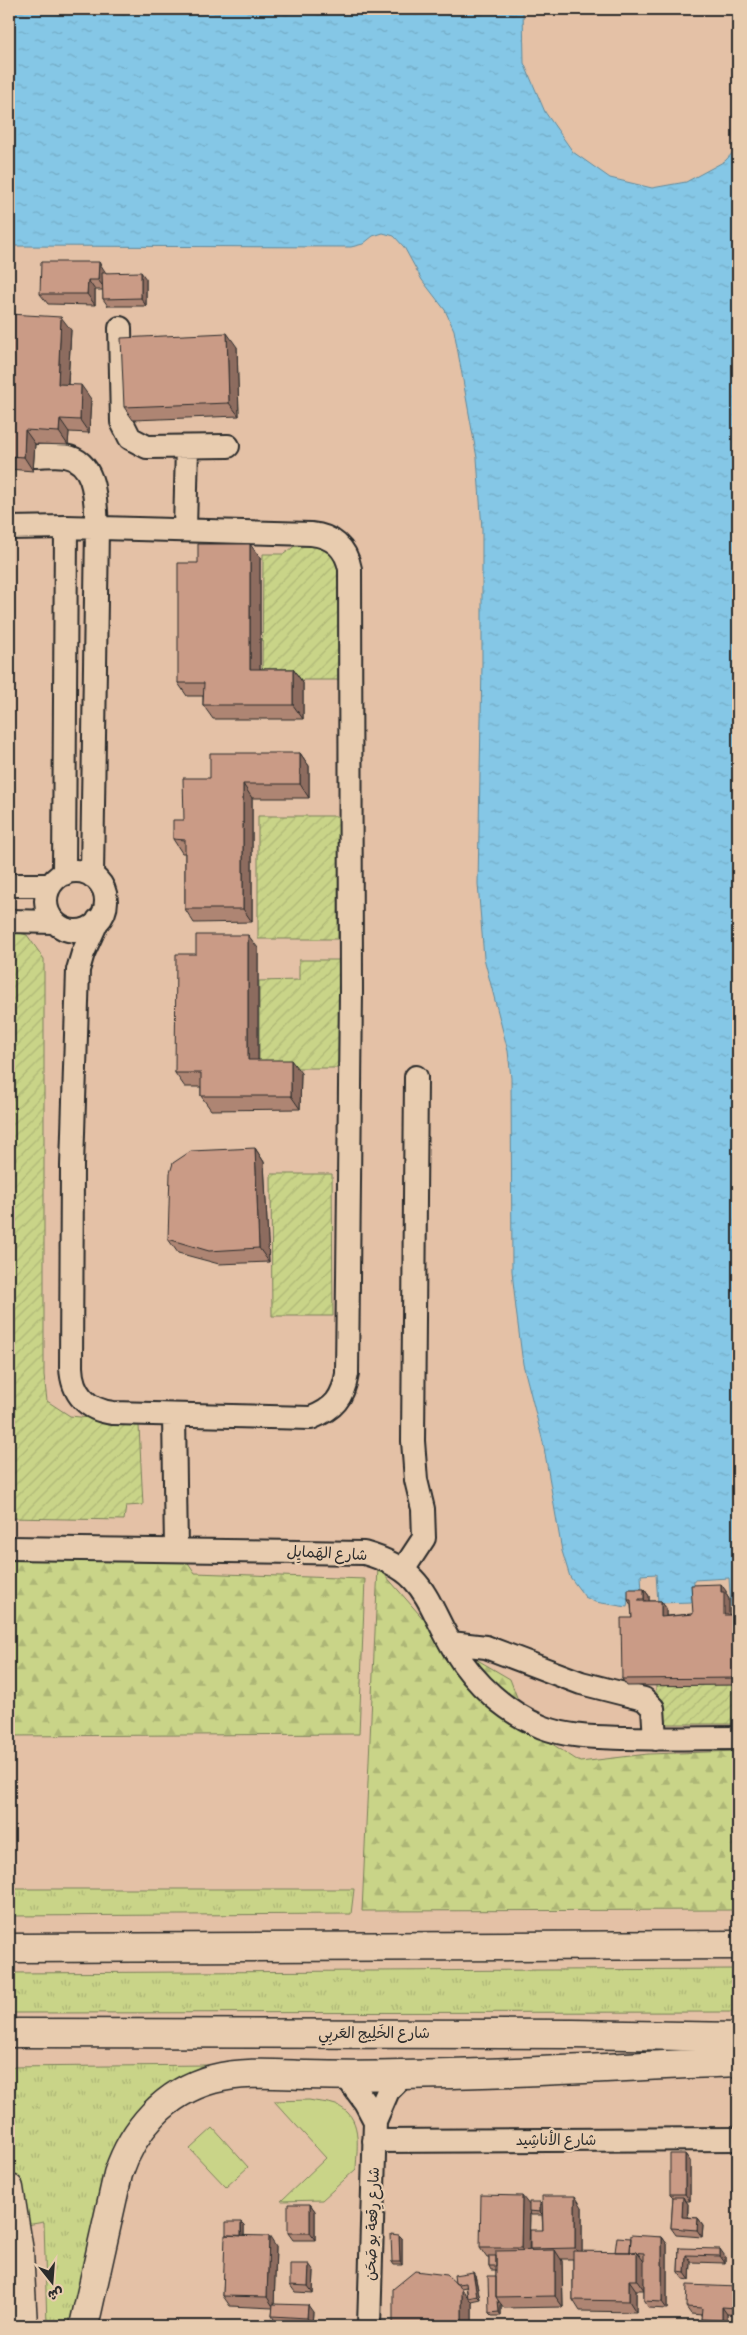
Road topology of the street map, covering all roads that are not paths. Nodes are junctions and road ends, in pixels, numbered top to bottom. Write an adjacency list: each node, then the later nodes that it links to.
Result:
1 (120, 328): 3 (street)
2 (228, 446): 3 (street)
3 (187, 447): 8 (street)
4 (34, 456): 7 (street)
5 (66, 527): 6 (street); 7 (street); 10 (street)
6 (9, 528)
7 (96, 528): 8 (street); 9 (street)
8 (186, 530): 17 (street)
9 (92, 876): 10 (street); 12 (street)
10 (57, 879): 11 (street); 14 (street)
11 (9, 885)
12 (98, 920): 14 (street); 15 (street)
13 (9, 921): 14 (street)
14 (57, 925): 15 (street)
15 (78, 970): 17 (street)
16 (416, 1077): 20 (street)
17 (174, 1416): 19 (street)
18 (9, 1548): 19 (street, شارع الهَمايِل)
19 (176, 1549): 20 (street, شارع الهَمايِل)
20 (403, 1570): 21 (street, شارع الهَمايِل)
21 (451, 1643): 23 (street, شارع الهَمايِل); 23 (street)
22 (738, 1738): 23 (street, شارع الهَمايِل)
23 (655, 1739)
24 (738, 1945): 25 (main road)
25 (9, 1948)
26 (9, 2034): 27 (main road, شارع الخَلِيج العَربِي)
27 (738, 2038)
28 (738, 2062): 29 (main road)
29 (404, 2075): 30 (main road); 31 (street, شارع رِقعة بو صَحَن)
30 (346, 2076): 31 (street, شارع رِقعة بو صَحَن); 35 (main road)
31 (374, 2131): 32 (street, شارع الأناشِيد); 36 (street, شارع رِقعة بو صَحَن)
32 (738, 2139)
33 (9, 2188): 34 (main road)
34 (23, 2326)
35 (84, 2326)
36 (369, 2326)

